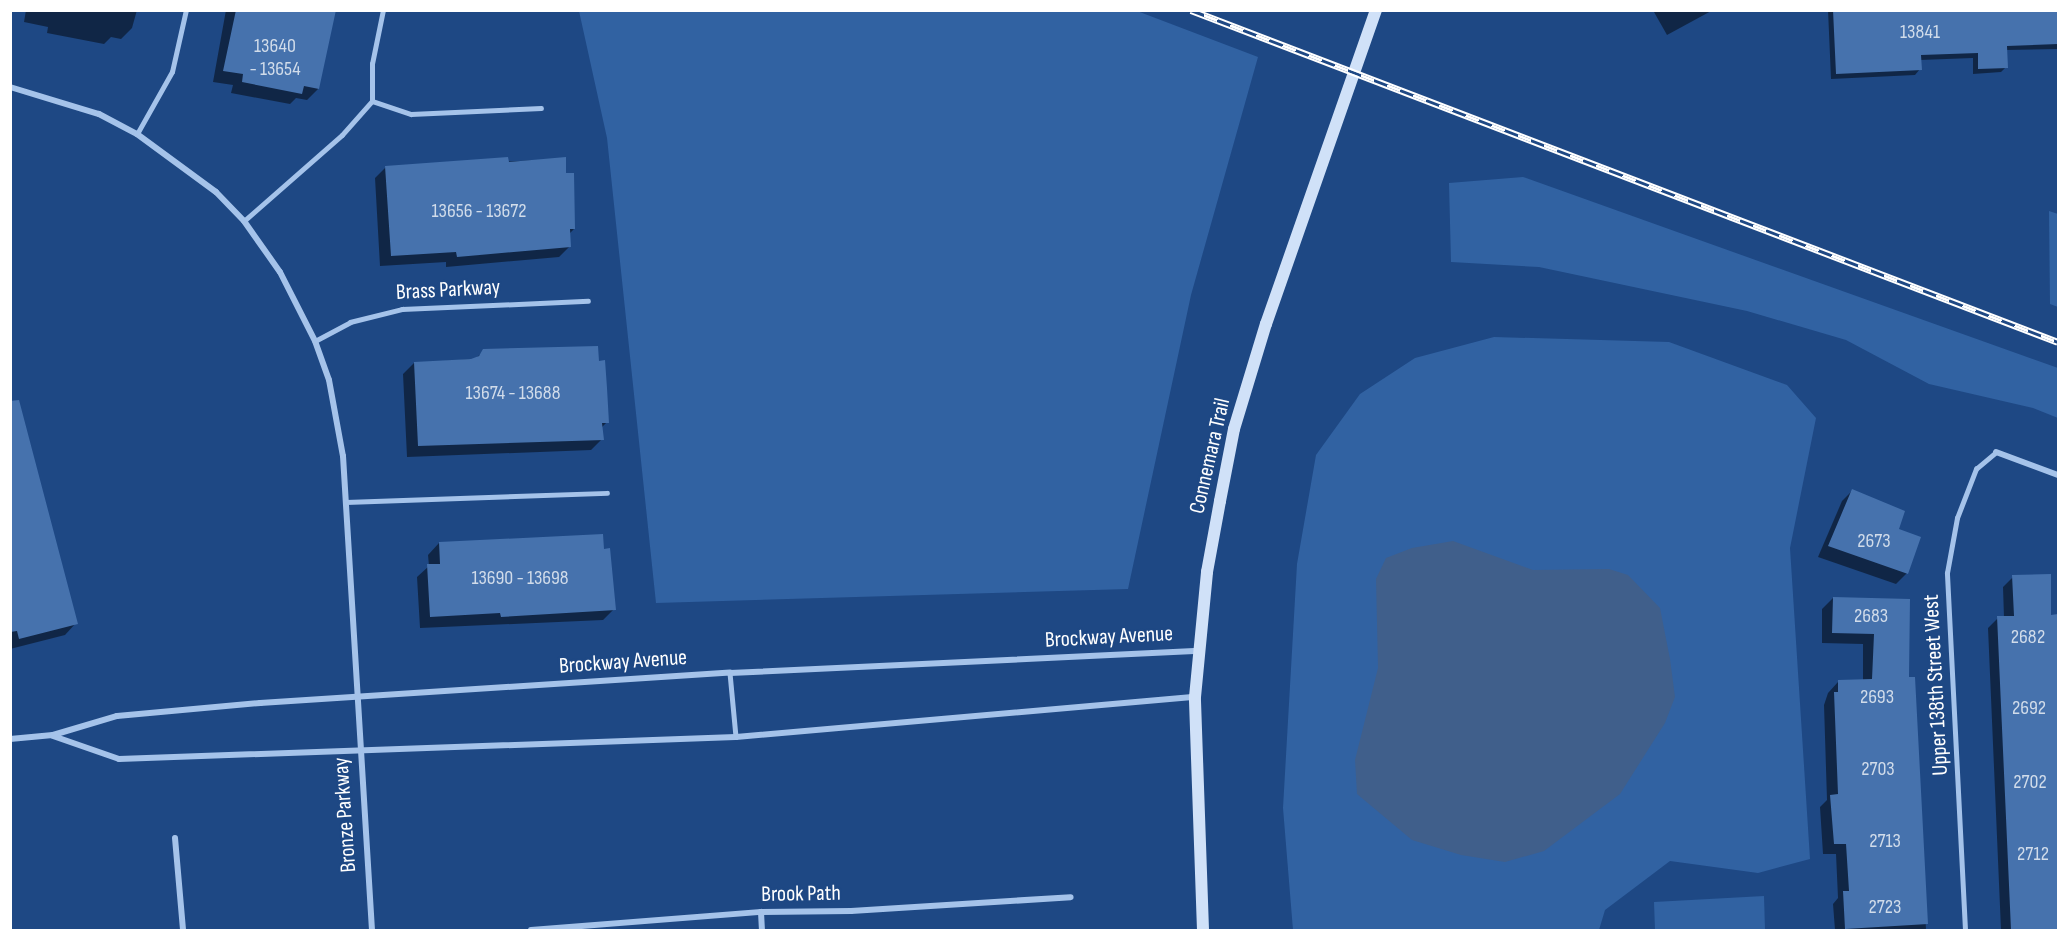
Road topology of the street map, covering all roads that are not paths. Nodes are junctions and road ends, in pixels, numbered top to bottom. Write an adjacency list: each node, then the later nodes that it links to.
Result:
1 (186, 10): 7 (lane)
2 (382, 10): 5 (lane)
3 (1376, 10): 15 (street, Connemara Trail)
4 (10, 87): 7 (street)
5 (372, 101): 6 (lane); 8 (lane)
6 (541, 108)
7 (136, 134): 8 (street)
8 (244, 221): 10 (street)
9 (588, 301): 10 (lane, Brass Parkway)
10 (315, 341): 14 (street)
11 (1996, 452): 12 (street); 31 (lane, Upper 138th Street West)
12 (2058, 476)
13 (607, 493): 14 (lane)
14 (346, 502): 18 (street)
15 (1199, 651): 16 (street, Brockway Avenue); 17 (street, Connemara Trail)
16 (730, 673): 18 (street, Brockway Avenue); 20 (lane)
17 (1195, 697): 20 (street, Brockway Avenue); 30 (street, Connemara Trail)
18 (357, 698): 19 (street, Brockway Avenue); 22 (street, Bronze Parkway)
19 (53, 735): 21 (street, Brockway Avenue); 22 (street, Brockway Avenue)
20 (736, 737): 22 (street, Brockway Avenue)
21 (10, 739)
22 (358, 750): 27 (street, Bronze Parkway)
23 (175, 838): 26 (street)
24 (1071, 897): 25 (street, Brook Path)
25 (761, 912): 28 (street, Brook Path); 29 (street)
26 (183, 930)
27 (372, 930)
28 (531, 930)
29 (762, 930)
30 (1203, 930)
31 (1965, 930)

